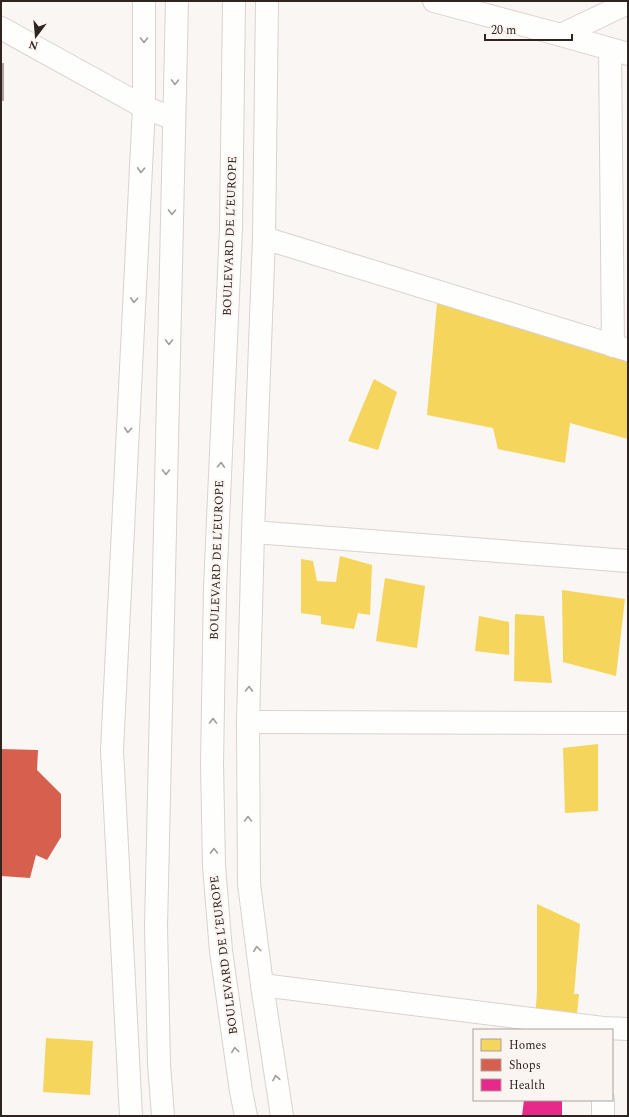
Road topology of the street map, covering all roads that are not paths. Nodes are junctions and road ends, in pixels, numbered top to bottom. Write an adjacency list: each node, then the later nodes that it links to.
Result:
1 (144, 1): 10 (main road, one-way to 10)
2 (177, 1): 11 (main road, one-way to 11)
3 (234, 1): 24 (main road, BOULEVARD DE L’EUROPE, one-way to 3)
4 (267, 1): 12 (main road)
5 (434, 1): 8 (main road)
6 (628, 3): 8 (main road)
7 (1, 28): 10 (main road)
8 (561, 34): 9 (main road)
9 (619, 51): 13 (main road)
10 (144, 106): 11 (main road); 22 (main road, one-way to 22)
11 (174, 119): 23 (main road, one-way to 23)
12 (264, 238): 13 (main road); 14 (main road)
13 (620, 348)
14 (253, 532): 15 (main road); 16 (main road, one-way to 14)
15 (628, 561)
16 (248, 722): 17 (main road); 18 (main road, one-way to 16)
17 (628, 722)
18 (262, 985): 19 (main road); 25 (main road, one-way to 18)
19 (603, 1029): 20 (main road)
20 (628, 1029)
21 (603, 1101): 26 (main road)
22 (131, 1116)
23 (163, 1116)
24 (246, 1116)
25 (282, 1116)
26 (603, 1116)

